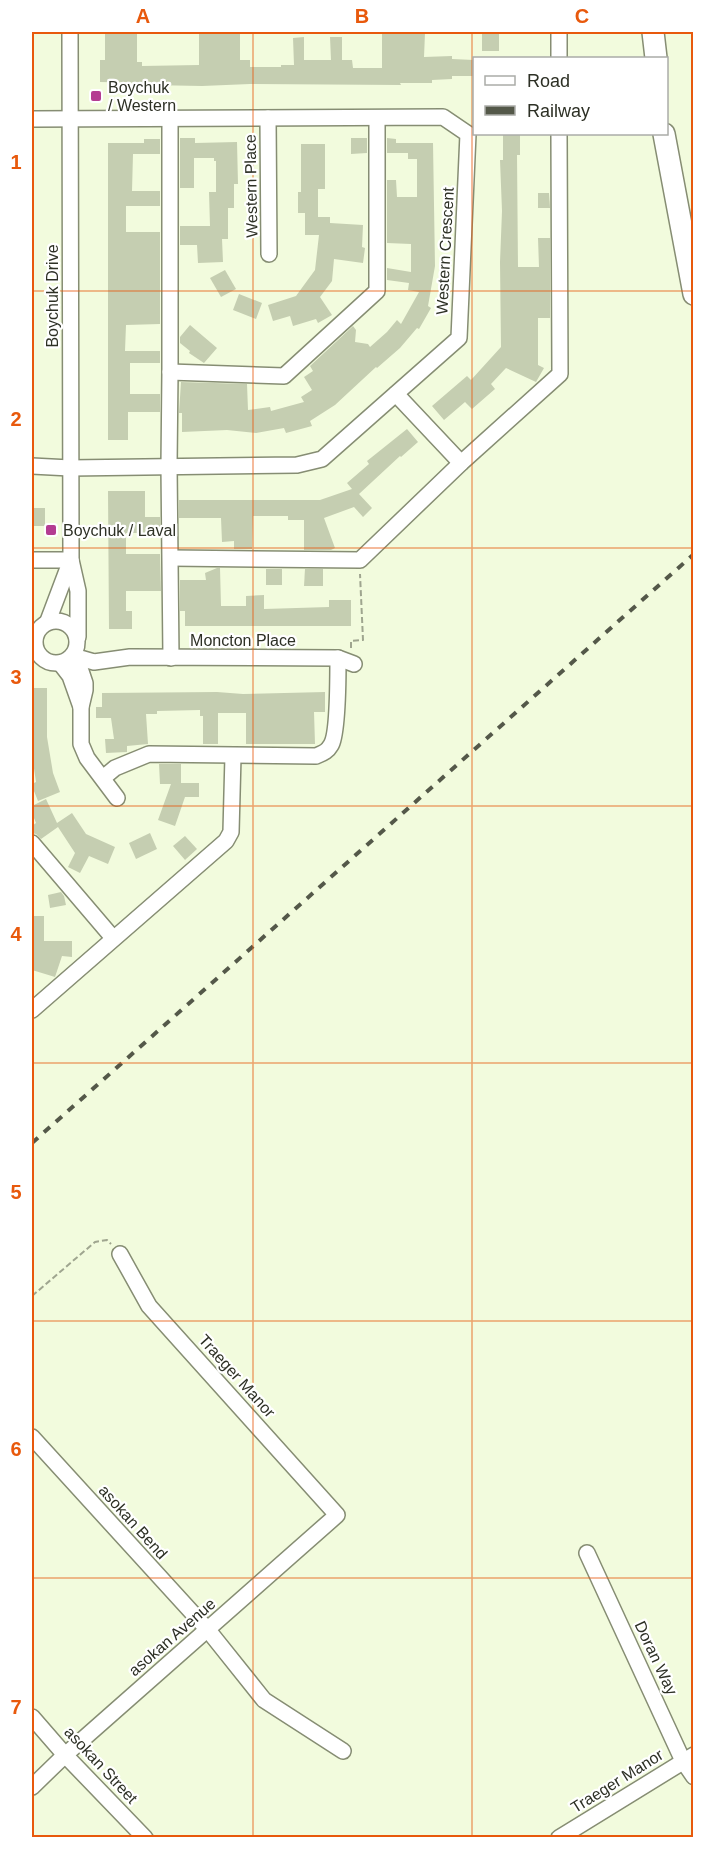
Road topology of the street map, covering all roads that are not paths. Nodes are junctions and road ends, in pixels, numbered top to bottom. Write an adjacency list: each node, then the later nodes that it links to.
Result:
1 (70, 32): 10 (street, Boychuk Drive)
2 (559, 32): 4 (street)
3 (653, 32): 5 (highway)
4 (559, 57)
5 (656, 57)
6 (170, 118): 7 (street, Western Crescent); 10 (street, Western Crescent); 15 (street)
7 (268, 118): 8 (street, Western Crescent); 13 (street, Western Place)
8 (377, 118): 15 (street); 16 (street, Western Crescent)
9 (32, 119): 10 (street, Western Crescent)
10 (70, 119): 20 (street, Boychuk Drive)
11 (560, 135): 17 (street)
12 (664, 135): 14 (highway)
13 (269, 254)
14 (693, 294)
15 (170, 372): 19 (street)
16 (396, 394): 17 (street); 19 (street, Western Crescent)
17 (461, 463): 21 (street)
18 (32, 466): 20 (street, Western Crescent)
19 (169, 466): 20 (street, Western Crescent); 21 (street)
20 (70, 468): 23 (street, Boychuk Drive)
21 (171, 558): 27 (street)
22 (32, 560): 23 (street)
23 (71, 561): 24 (street, Boychuk Drive); 26 (street, Boychuk Drive)
24 (48, 621): 25 (street); 26 (street)
25 (34, 636): 26 (street)
26 (68, 653): 27 (street, Moncton Place); 29 (street); 32 (street)
27 (171, 658): 28 (street, Moncton Place)
28 (338, 658): 30 (street, Moncton Place); 31 (street)
29 (32, 662)
30 (354, 664)
31 (233, 756): 32 (street); 35 (street)
32 (103, 778): 33 (street)
33 (117, 798)
34 (32, 843): 35 (street)
35 (113, 939): 36 (street)
36 (32, 1010)
37 (120, 1254): 39 (street, Traeger Manor)
38 (32, 1437): 41 (street, asokan Bend)
39 (338, 1515): 41 (street, asokan Avenue)
40 (587, 1553): 45 (street, Doran Way)
41 (208, 1630): 43 (street, asokan Bend); 44 (street, asokan Avenue)
42 (32, 1717): 44 (street, asokan Street)
43 (343, 1751)
44 (65, 1755): 47 (street, asokan Avenue); 48 (street, asokan Street)
45 (688, 1758): 46 (street, Doran Way); 49 (street, Traeger Manor)
46 (693, 1777)
47 (32, 1787)
48 (145, 1838)
49 (559, 1838)

